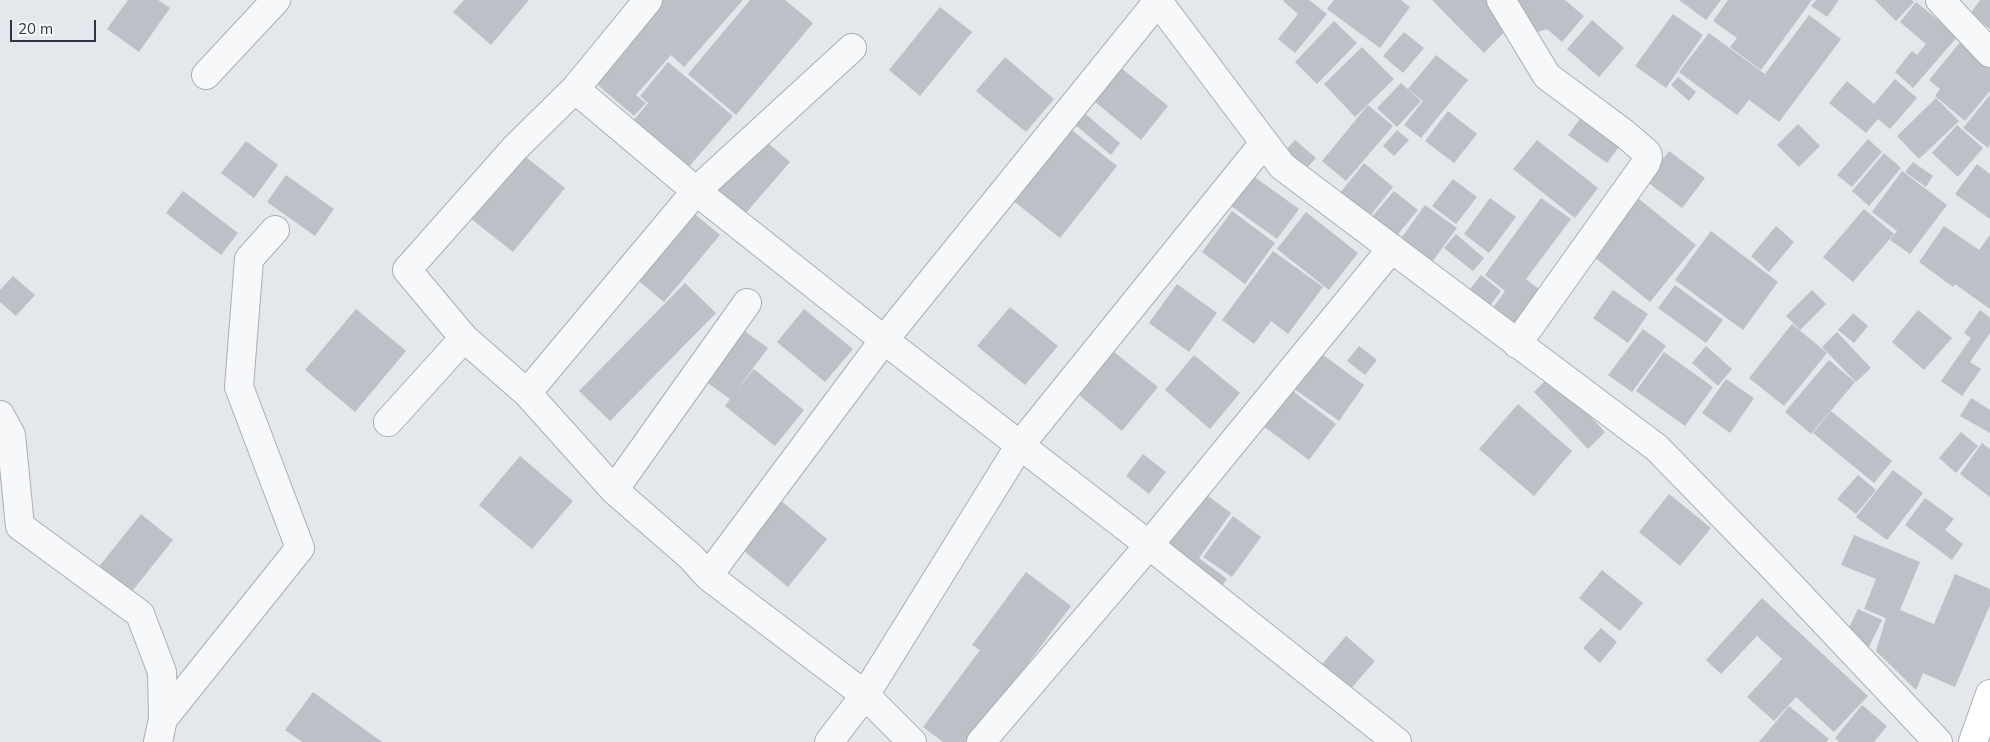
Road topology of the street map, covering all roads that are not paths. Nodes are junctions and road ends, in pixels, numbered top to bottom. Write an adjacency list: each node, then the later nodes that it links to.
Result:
1 (276, 0): 8 (street)
2 (648, 0): 9 (street)
3 (1501, 0): 17 (street)
4 (1940, 0): 7 (street)
5 (1157, 1): 10 (street); 16 (street)
6 (852, 48): 11 (street)
7 (1990, 53)
8 (206, 75)
9 (576, 89): 11 (street); 15 (street)
10 (1264, 143): 13 (street); 21 (street)
11 (696, 191): 16 (street); 18 (street)
12 (275, 230): 27 (street)
13 (1392, 248): 17 (street); 23 (street)
14 (747, 303): 22 (street)
15 (464, 338): 18 (street); 20 (street)
16 (884, 340): 21 (street); 24 (street)
17 (1518, 344): 32 (street)
18 (527, 393): 22 (street)
19 (0, 415): 27 (street)
20 (388, 422)
21 (1020, 445): 23 (street); 26 (street)
22 (614, 490): 24 (street)
23 (1149, 545): 30 (street); 31 (street)
24 (708, 576): 26 (street)
25 (1990, 694): 33 (main road)
26 (865, 695): 28 (street); 29 (street)
27 (160, 731)
28 (829, 742)
29 (912, 742)
30 (982, 742)
31 (1397, 742)
32 (1938, 742)
33 (1973, 742)

